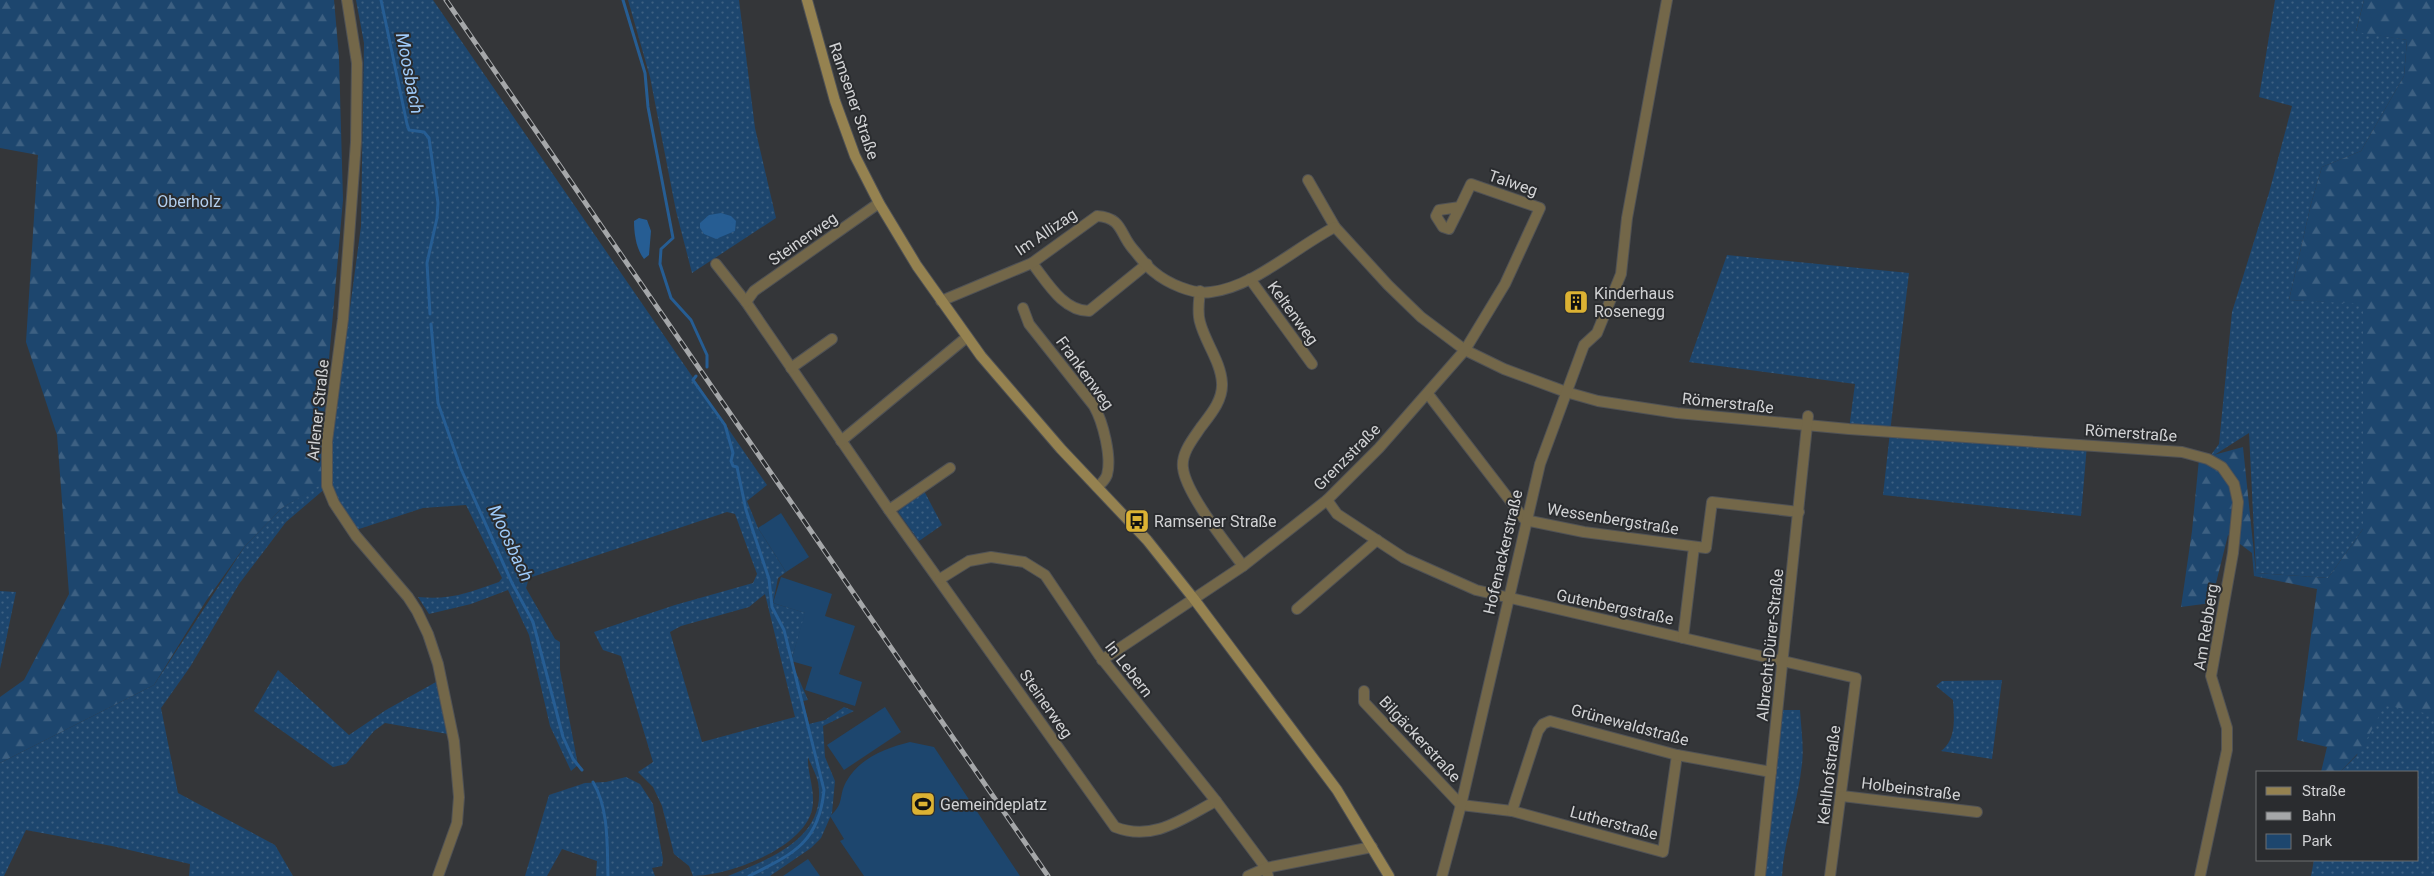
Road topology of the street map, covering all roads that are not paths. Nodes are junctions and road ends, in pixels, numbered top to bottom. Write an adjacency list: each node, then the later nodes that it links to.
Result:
1 (347, 0): 54 (street, Arlener Straße)
2 (807, 0): 5 (main road, Ramsener Straße)
3 (1667, 0): 22 (street, Hofenackerstraße)
4 (1308, 180): 8 (street, Römerstraße)
5 (879, 203): 14 (main road, Ramsener Straße); 15 (street, Steinerweg)
6 (1460, 207): 7 (street, Talweg)
7 (1540, 208): 19 (street, Grenzstraße)
8 (1335, 227): 12 (street, Im Allizag); 19 (street, Römerstraße)
9 (1032, 263): 11 (street); 11 (street, Im Allizag); 14 (street, Im Allizag)
10 (716, 264): 15 (street, Steinerweg)
11 (1150, 268): 13 (street, Im Allizag)
12 (1250, 279): 13 (street, Im Allizag); 20 (street, Keltenweg)
13 (1200, 291): 35 (street)
14 (941, 301): 17 (main road, Ramsener Straße)
15 (746, 302): 21 (street, Steinerweg)
16 (1023, 308): 28 (street, Frankenweg)
17 (967, 337): 25 (street); 28 (main road, Ramsener Straße)
18 (832, 339): 21 (street)
19 (1465, 350): 22 (street, Römerstraße); 23 (street, Grenzstraße)
20 (1312, 364)
21 (791, 368): 25 (street, Steinerweg)
22 (1566, 392): 24 (street, Römerstraße); 32 (street, Hofenackerstraße)
23 (1428, 394): 29 (street, Grenzstraße); 32 (street)
24 (1807, 421): 27 (street, Römerstraße); 31 (street, Albrecht-Dürer-Straße)
25 (841, 441): 30 (street, Steinerweg)
26 (950, 468): 30 (street)
27 (2226, 472): 60 (street, Am Rebberg)
28 (1097, 487): 37 (main road, Ramsener Straße)
29 (1327, 500): 33 (street, Gutenbergstraße); 35 (street, Grenzstraße)
30 (889, 510): 36 (street, Steinerweg)
31 (1799, 512): 34 (street); 42 (street, Albrecht-Dürer-Straße)
32 (1525, 520): 34 (street, Wessenbergstraße); 38 (street, Hofenackerstraße)
33 (1377, 540): 38 (street, Gutenbergstraße); 39 (street)
34 (1694, 547): 40 (street, Wessenbergstraße)
35 (1243, 566): 37 (street, Grenzstraße)
36 (940, 579): 41 (street, In Lebern); 48 (street, Steinerweg)
37 (1194, 599): 41 (street, Grenzstraße); 52 (main road, Ramsener Straße)
38 (1507, 599): 40 (street, Gutenbergstraße); 49 (street, Hofenackerstraße)
39 (1297, 608)
40 (1683, 638): 42 (street, Gutenbergstraße)
41 (1102, 660): 48 (street, In Lebern)
42 (1783, 662): 43 (street, Gutenbergstraße); 46 (street, Albrecht-Dürer-Straße)
43 (1856, 678): 47 (street, Kehlhofstraße)
44 (1364, 691): 49 (street, Bilgäckerstraße)
45 (1676, 755): 46 (street, Grünewaldstraße); 50 (street, Grünewaldstraße); 50 (street, Lutherstraße)
46 (1771, 772): 58 (street, Albrecht-Dürer-Straße)
47 (1842, 796): 51 (street, Holbeinstraße); 59 (street, Kehlhofstraße)
48 (1216, 801): 53 (street, In Lebern)
49 (1461, 805): 50 (street, Lutherstraße); 57 (street, Hofenackerstraße)
50 (1512, 811)
51 (1977, 812)
52 (1372, 847): 53 (street); 56 (main road, Ramsener Straße)
53 (1267, 872): 55 (street)
54 (438, 876)
55 (1248, 876)
56 (1389, 876)
57 (1442, 876)
58 (1760, 876)
59 (1830, 876)
60 (2200, 876)

